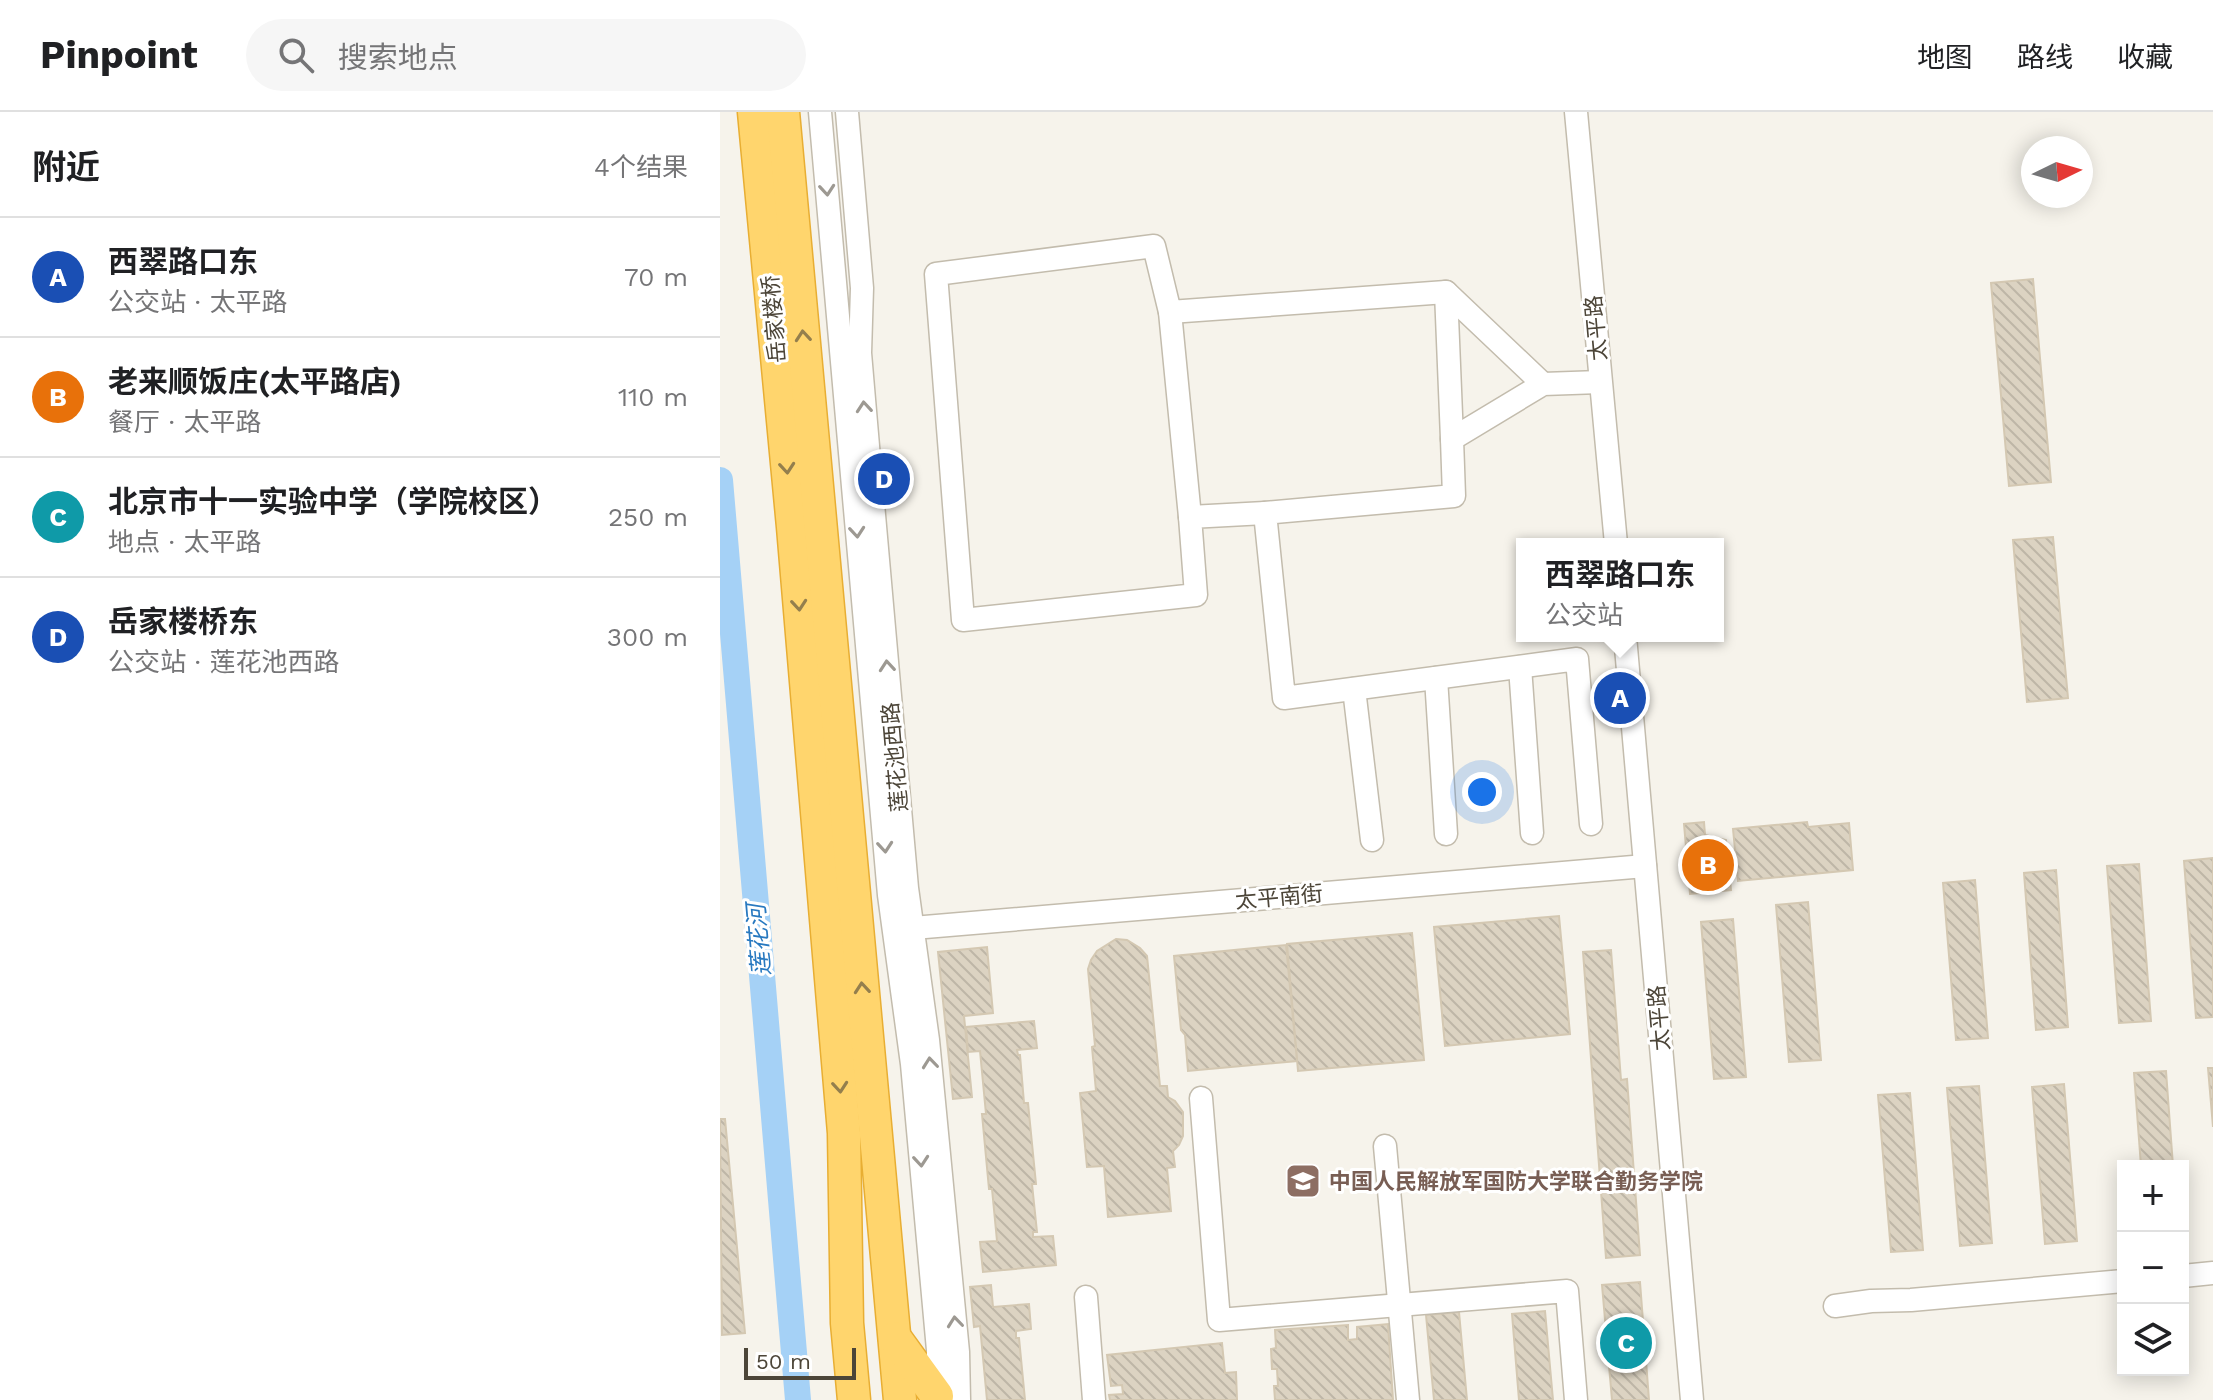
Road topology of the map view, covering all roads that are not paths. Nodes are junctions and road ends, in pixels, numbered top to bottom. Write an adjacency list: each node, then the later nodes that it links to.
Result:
1 (754, 112): 13 (highway, 岳家楼桥, one-way to 13)
2 (783, 112): 13 (highway, 岳家楼桥, one-way to 2)
3 (820, 112): 36 (street, 莲花池西路, one-way to 36)
4 (847, 112): 24 (street, 莲花池西路, one-way to 4)
5 (1576, 112): 8 (street, 太平路)
6 (1446, 292): 7 (street); 9 (street); 10 (street)
7 (1170, 312): 12 (street); 12 (street)
8 (1600, 382): 9 (street); 14 (street, 太平路)
9 (1543, 384): 10 (street)
10 (1452, 439): 11 (street)
11 (1265, 513): 12 (street); 18 (street)
12 (1190, 517)
13 (806, 526): 26 (highway, one-way to 26); 34 (highway, one-way to 13)
14 (1615, 538)
15 (1626, 642): 23 (street, 太平路)
16 (1520, 667): 17 (street); 19 (street); 20 (street)
17 (1436, 678): 18 (street); 21 (street)
18 (1354, 689): 22 (street)
19 (1591, 824)
20 (1532, 833)
21 (1446, 834)
22 (1372, 840)
23 (1645, 866): 24 (street, 太平南街); 43 (street, 太平路)
24 (913, 928): 36 (street, 莲花池西路, one-way to 24)
25 (1201, 1098): 32 (street)
26 (844, 1133): 35 (highway); 38 (highway)
27 (1385, 1146): 32 (street)
28 (2213, 1273): 29 (street)
29 (2189, 1275)
30 (2117, 1282): 33 (street)
31 (1086, 1297): 40 (street)
32 (1400, 1305): 41 (street); 42 (street)
33 (1835, 1306)
34 (895, 1338): 36 (highway); 39 (highway)
35 (845, 1387): 37 (street)
36 (948, 1398)
37 (838, 1400)
38 (876, 1400)
39 (900, 1400)
40 (1094, 1400)
41 (1408, 1400)
42 (1576, 1400)
43 (1692, 1400)

